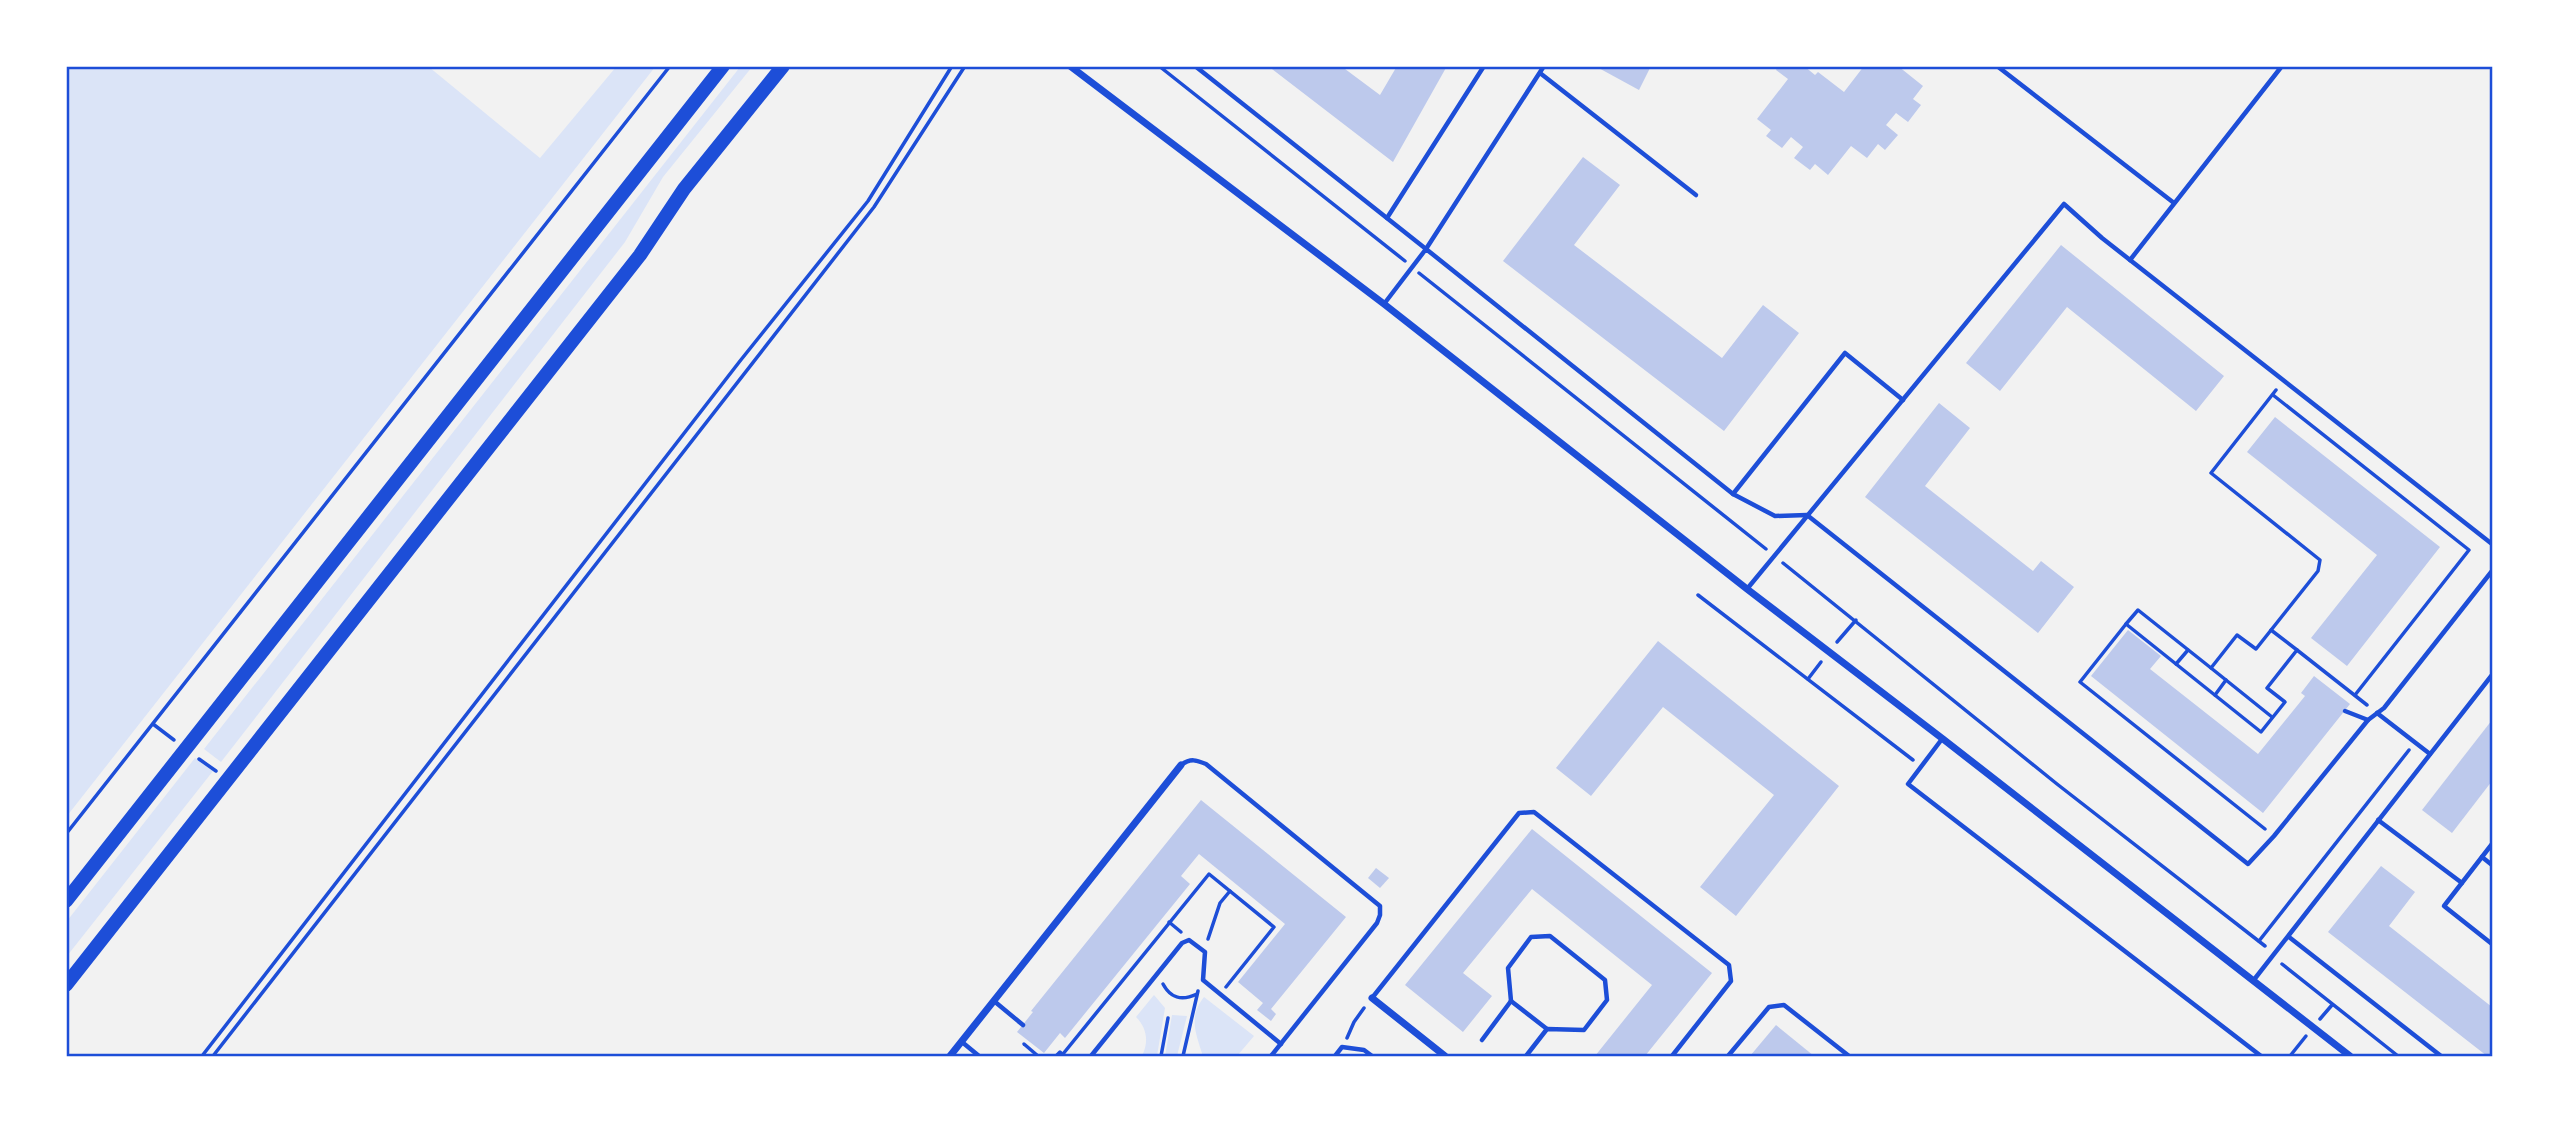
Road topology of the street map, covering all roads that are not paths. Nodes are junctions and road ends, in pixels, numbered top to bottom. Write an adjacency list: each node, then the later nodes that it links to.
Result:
1 (723, 66): 34 (main road)
2 (783, 66): 38 (main road)
3 (1070, 66): 15 (street)
4 (1195, 66): 12 (lane)
5 (1484, 66): 12 (lane)
6 (1544, 66): 9 (lane)
7 (1997, 66): 11 (lane)
8 (2281, 66): 11 (lane)
9 (1540, 73): 10 (lane); 13 (lane)
10 (1696, 195)
11 (2174, 204): 14 (lane)
12 (1387, 218): 13 (lane)
13 (1426, 249): 15 (lane); 17 (lane)
14 (2130, 260): 16 (lane); 19 (lane)
15 (1384, 304): 21 (street)
16 (1903, 400): 17 (lane); 18 (lane)
17 (1733, 494): 18 (lane)
18 (1807, 516): 21 (lane); 25 (lane)
19 (2493, 544)
20 (2493, 571): 24 (lane)
21 (1747, 589): 26 (street)
22 (2493, 675): 27 (lane)
23 (2345, 710): 25 (lane)
24 (2377, 713): 25 (lane); 27 (lane)
25 (2368, 720)
26 (1943, 739): 37 (street); 58 (lane)
27 (2430, 754): 29 (lane)
28 (1181, 765): 40 (street); 46 (lane)
29 (2378, 820): 33 (lane); 35 (lane)
30 (2493, 844): 31 (lane)
31 (2482, 857): 32 (lane); 33 (lane)
32 (2493, 865)
33 (2462, 883): 36 (lane)
34 (66, 901)
35 (2289, 937): 37 (lane); 60 (lane)
36 (2493, 944)
37 (2253, 981): 59 (street)
38 (66, 985)
39 (1372, 998): 53 (street); 55 (lane)
40 (994, 1001): 42 (lane); 45 (street)
41 (1511, 1001): 43 (lane); 43 (lane); 44 (lane)
42 (1023, 1025)
43 (1547, 1029): 54 (lane)
44 (1482, 1040)
45 (962, 1042): 47 (street); 48 (lane)
46 (1281, 1044): 49 (lane); 50 (lane)
47 (950, 1056)
48 (979, 1056)
49 (1091, 1056)
50 (1271, 1056)
51 (1335, 1056): 52 (lane)
52 (1372, 1056)
53 (1445, 1056)
54 (1526, 1056)
55 (1672, 1056)
56 (1728, 1056): 57 (lane)
57 (1849, 1056)
58 (2262, 1056)
59 (2349, 1056)
60 (2441, 1056)

